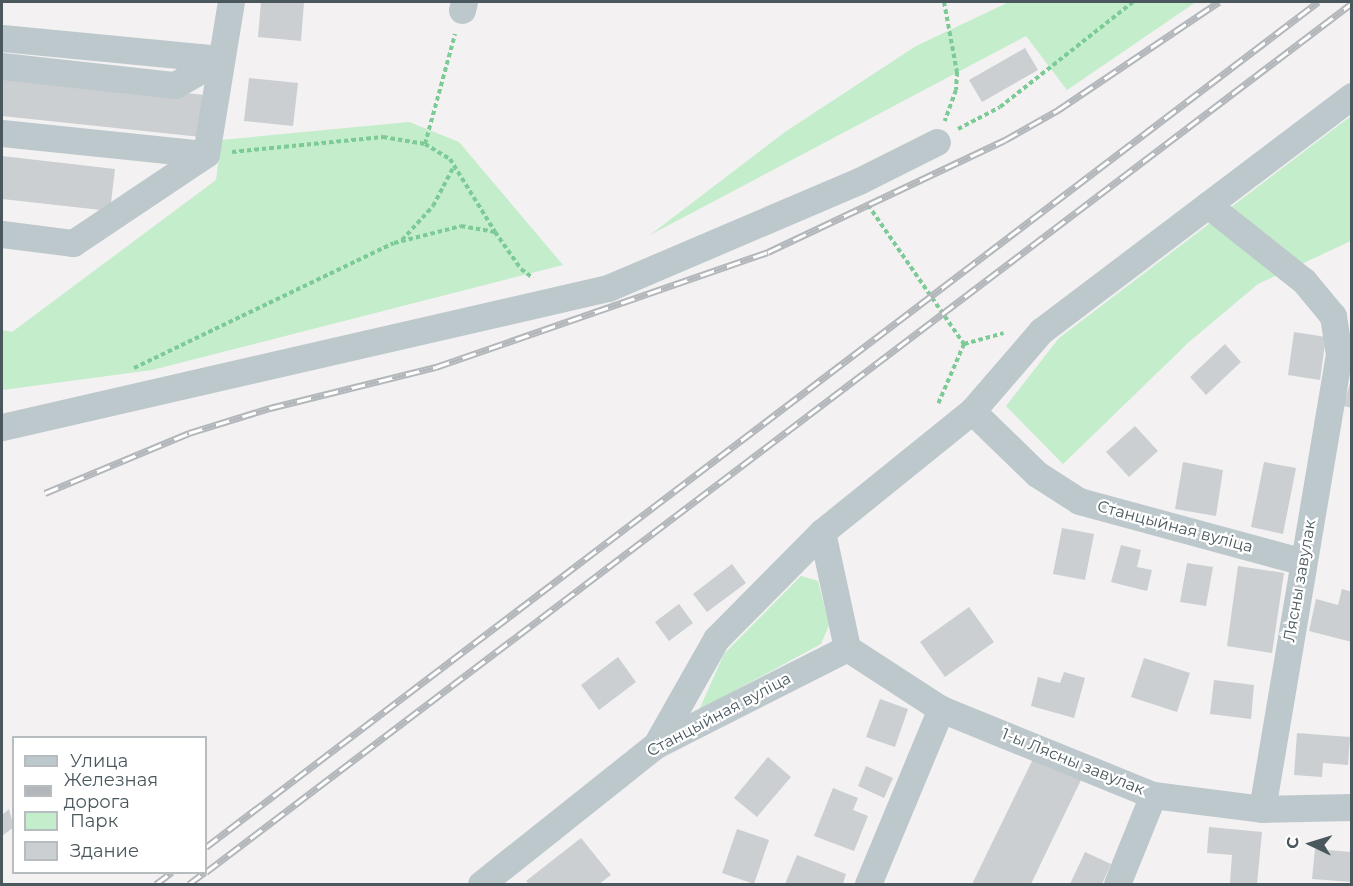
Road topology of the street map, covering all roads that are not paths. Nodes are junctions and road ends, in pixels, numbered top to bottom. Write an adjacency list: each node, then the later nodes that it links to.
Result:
1 (231, 2): 3 (street)
2 (2, 38): 3 (street)
3 (220, 59): 4 (street); 8 (street)
4 (2, 66)
5 (1352, 96): 9 (street)
6 (2, 133): 8 (street)
7 (937, 142): 12 (street)
8 (206, 154): 10 (street)
9 (1208, 205): 11 (street); 14 (street, Лясны завулак)
10 (2, 234)
11 (972, 411): 13 (street); 14 (street, Станцыйная вуліца)
12 (2, 427)
13 (822, 532): 15 (street); 17 (street)
14 (1303, 562): 20 (street, Лясны завулак)
15 (847, 648): 16 (street); 17 (street, Станцыйная вуліца)
16 (941, 709): 18 (street, 1-ы Лясны завулак); 22 (street)
17 (656, 745): 21 (street, Станцыйная вуліца)
18 (1153, 795): 20 (street, 1-ы Лясны завулак); 23 (street)
19 (1352, 807): 20 (street, 1-ы Лясны завулак)
20 (1262, 809)
21 (481, 885)
22 (868, 885)
23 (1117, 885)

